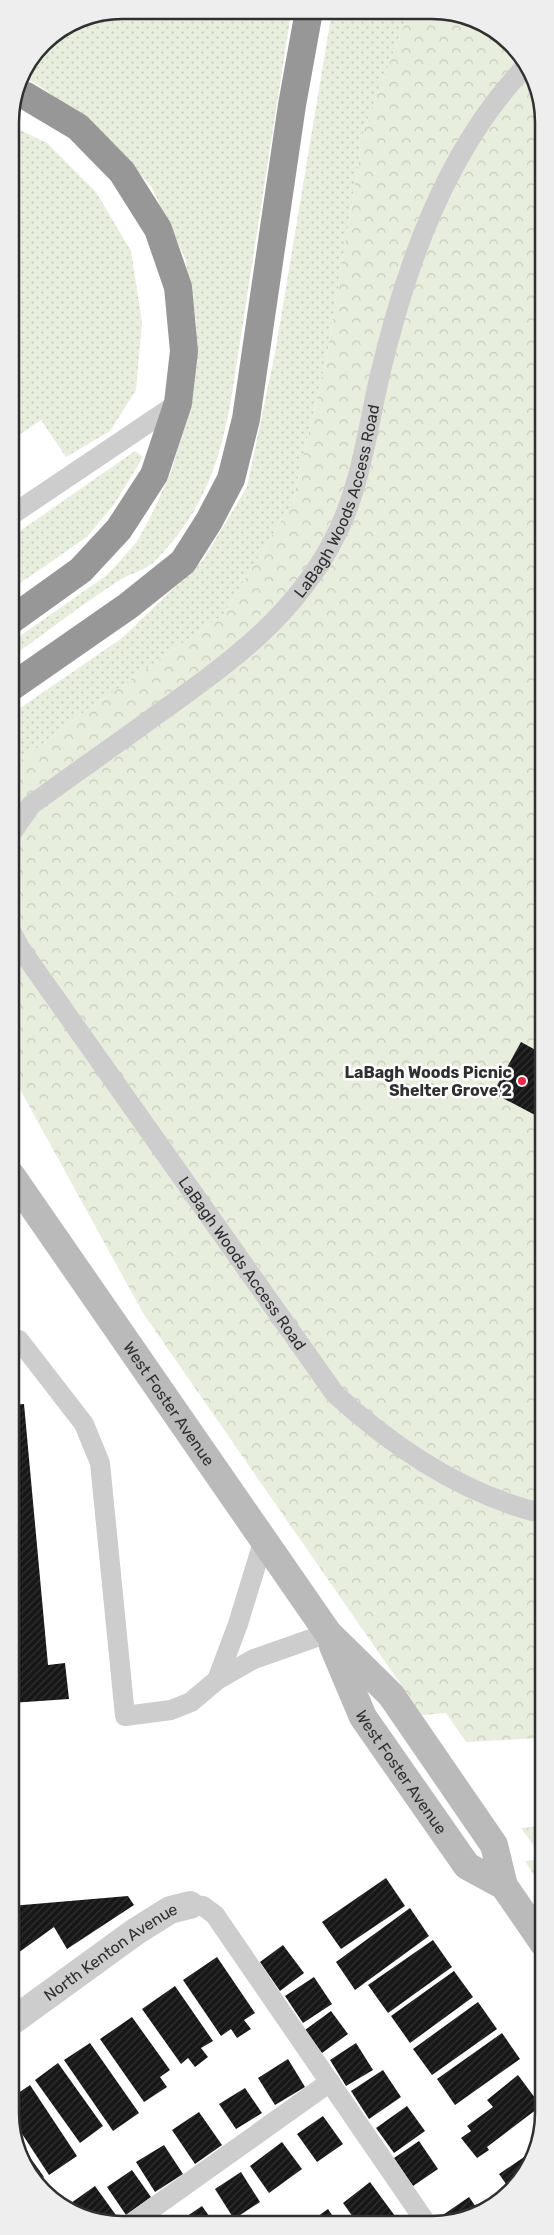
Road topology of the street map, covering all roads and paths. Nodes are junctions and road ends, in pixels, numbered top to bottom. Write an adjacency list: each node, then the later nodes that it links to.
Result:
1 (308, 19): 7 (highway)
2 (522, 71): 8 (lane, LaBagh Woods Access Road)
3 (23, 95): 4 (highway)
4 (178, 403): 5 (lane); 6 (highway)
5 (19, 510)
6 (19, 615)
7 (19, 682)
8 (19, 822)
9 (19, 946): 12 (lane, LaBagh Woods Access Road)
10 (19, 1187): 13 (main road, West Foster Avenue)
11 (19, 1340): 15 (lane)
12 (535, 1512)
13 (264, 1540): 14 (main road, West Foster Avenue); 15 (lane)
14 (328, 1633): 15 (lane); 17 (main road, West Foster Avenue)
15 (217, 1680)
16 (190, 1905): 18 (street, North Kenton Avenue); 19 (lane)
17 (535, 1931)
18 (19, 2016)
19 (330, 2082): 20 (lane); 21 (lane)
20 (142, 2216)
21 (422, 2216)

